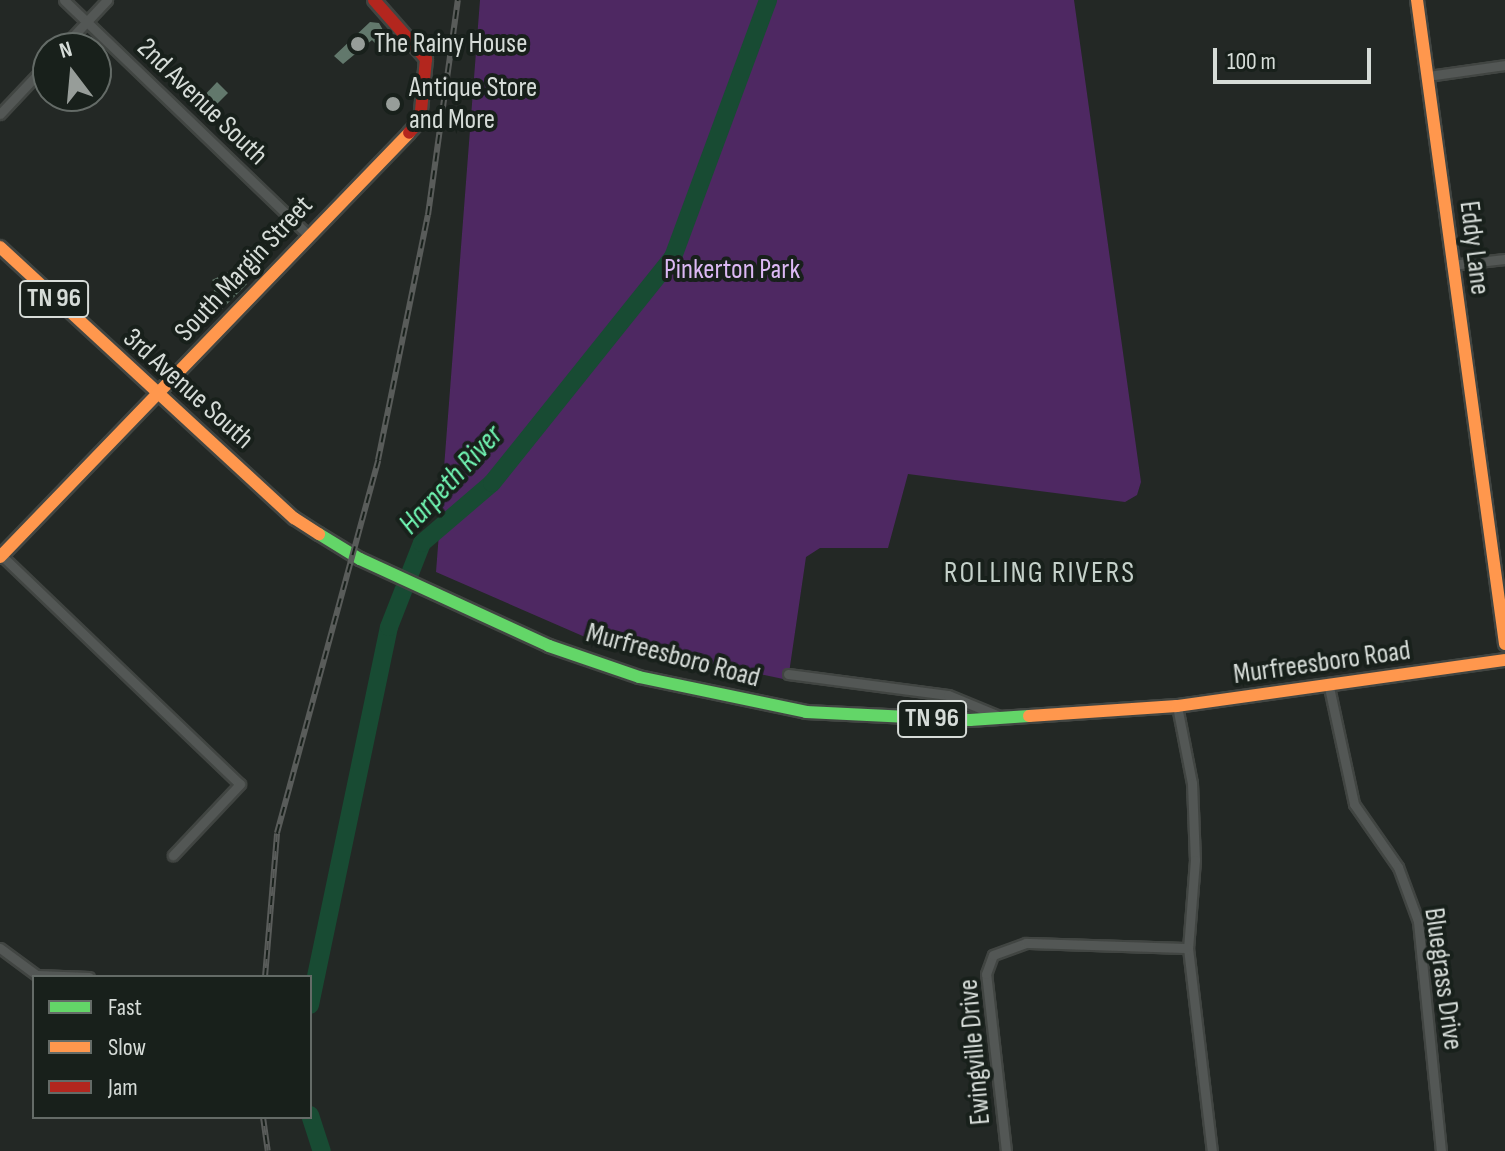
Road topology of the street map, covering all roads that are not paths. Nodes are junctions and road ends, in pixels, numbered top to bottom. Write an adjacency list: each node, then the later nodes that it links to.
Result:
1 (64, 0): 5 (street, 2nd Avenue South)
2 (107, 0): 5 (street)
3 (374, 0): 11 (main road, South Margin Street)
4 (1417, 0): 8 (main road, Eddy Lane)
5 (86, 21): 6 (street); 11 (street, 2nd Avenue South)
6 (76, 32)
7 (1505, 65): 8 (street)
8 (1428, 76): 14 (main road, Eddy Lane)
9 (32, 80): 10 (street)
10 (0, 114)
11 (309, 236): 15 (main road, South Margin Street)
12 (0, 247): 15 (main road, 3rd Avenue South / TN 96)
13 (1505, 259): 14 (street)
14 (1451, 265): 18 (main road, Eddy Lane)
15 (157, 394): 16 (main road, South Margin Street); 17 (main road, 3rd Avenue South / TN 96)
16 (1, 555): 24 (street)
17 (356, 556): 23 (main road, Murfreesboro Road / TN 96)
18 (1505, 644)
19 (1505, 660): 21 (main road, Murfreesboro Road / TN 96)
20 (788, 674): 23 (street, Murfreesboro Road)
21 (1329, 687): 22 (main road, Murfreesboro Road / TN 96); 30 (street, Bluegrass Drive)
22 (1177, 706): 23 (main road, Murfreesboro Road / TN 96); 26 (street)
23 (1002, 718)
24 (173, 855)
25 (0, 948): 27 (street)
26 (1188, 948): 28 (street, Ewingville Drive); 29 (street)
27 (37, 975)
28 (1006, 1151)
29 (1212, 1151)
30 (1441, 1151)

